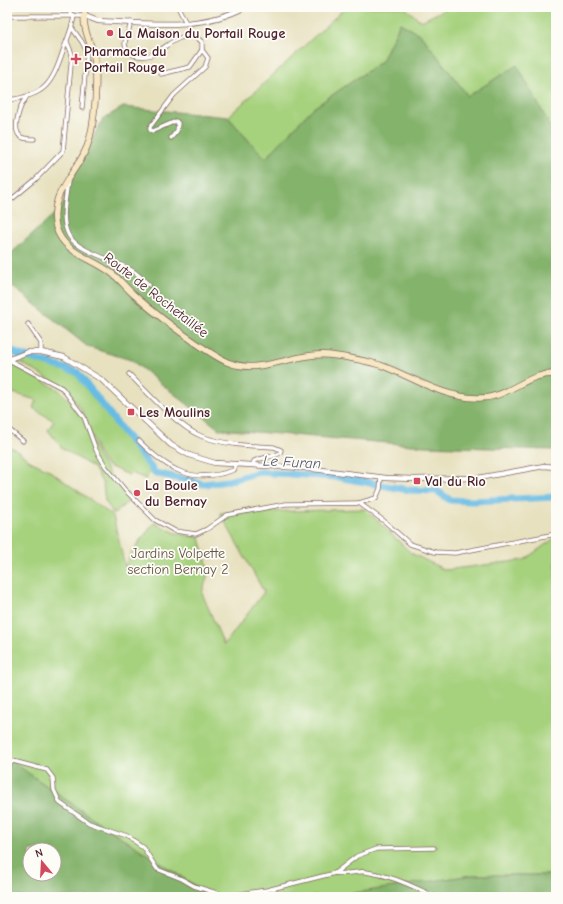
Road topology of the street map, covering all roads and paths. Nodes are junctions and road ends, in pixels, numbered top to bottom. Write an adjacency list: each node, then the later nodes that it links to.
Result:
1 (70, 7): 5 (street)
2 (85, 7): 7 (main road, Route de Rochetaillée)
3 (178, 7): 9 (street)
4 (245, 7): 9 (street)
5 (73, 15): 6 (street); 7 (street); 10 (street)
6 (7, 16)
7 (85, 16): 8 (street); 19 (main road, Route de Rochetaillée)
8 (131, 22): 9 (street); 12 (street)
9 (186, 23)
10 (72, 28): 11 (street); 16 (street)
11 (67, 42): 14 (street); 20 (street)
12 (202, 50): 13 (street); 17 (street)
13 (161, 74)
14 (26, 98): 15 (street); 18 (street)
15 (7, 100)
16 (82, 108)
17 (171, 138)
18 (34, 139)
19 (69, 176): 21 (street); 26 (main road, Route de Rochetaillée)
20 (7, 200)
21 (149, 285)
22 (28, 324): 23 (street)
23 (41, 352): 24 (street); 30 (street)
24 (8, 360): 34 (street)
25 (129, 374): 31 (street)
26 (556, 374)
27 (7, 428): 28 (street)
28 (23, 441)
29 (139, 442): 30 (street)
30 (236, 465): 31 (street)
31 (253, 465): 33 (street)
32 (556, 467): 33 (street)
33 (381, 479): 34 (street)
34 (359, 504): 35 (street)
35 (556, 534)
36 (7, 767): 38 (street)
37 (434, 848): 38 (street)
38 (335, 873): 39 (street)
39 (436, 897)

